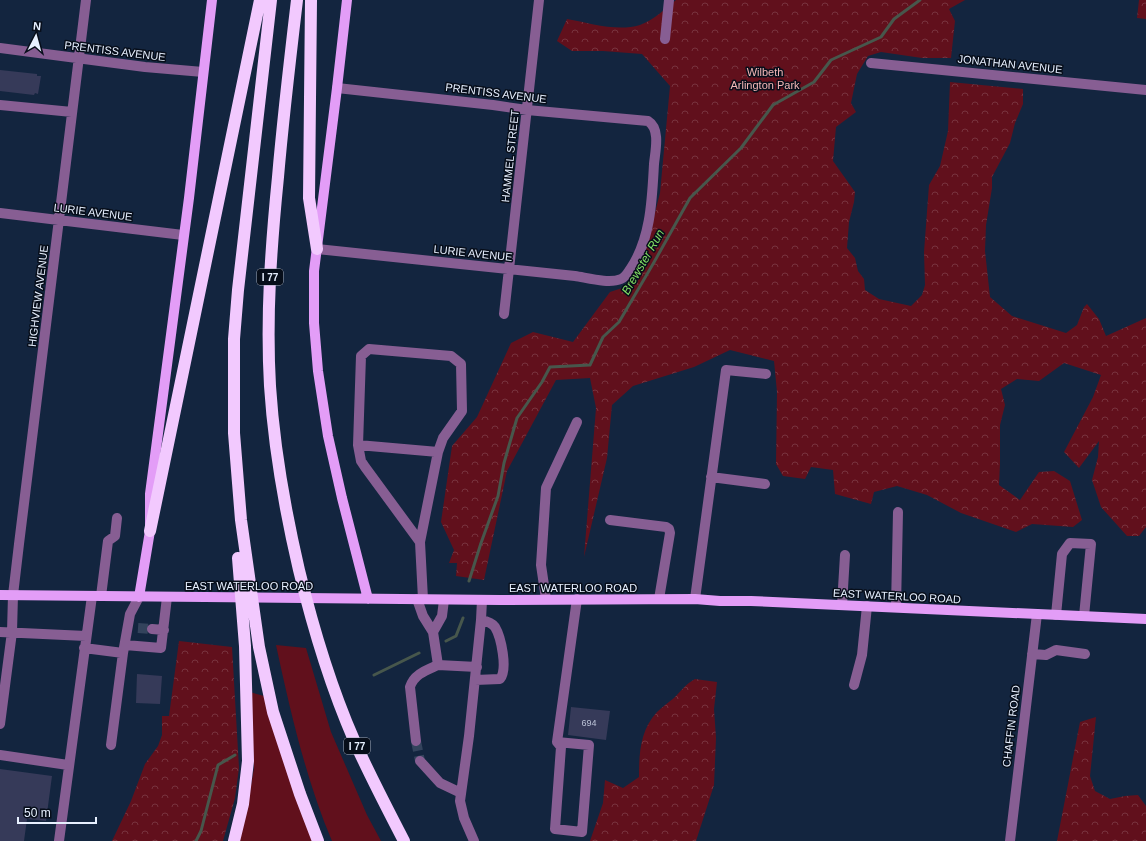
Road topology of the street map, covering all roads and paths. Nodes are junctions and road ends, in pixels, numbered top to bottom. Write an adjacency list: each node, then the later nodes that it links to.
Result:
1 (86, 0): 12 (street, HIGHVIEW AVENUE)
2 (212, 0): 14 (main road)
3 (260, 0): 36 (highway)
4 (271, 0): 38 (highway, I 77)
5 (297, 0): 86 (highway, I 77)
6 (311, 0): 23 (highway)
7 (347, 0): 15 (main road)
8 (539, 0): 18 (street, HAMMEL STREET)
9 (669, 0): 10 (street)
10 (665, 39)
11 (0, 48): 12 (street, PRENTISS AVENUE)
12 (78, 58): 14 (street, PRENTISS AVENUE); 19 (street, HIGHVIEW AVENUE)
13 (871, 63): 16 (street, JONATHAN AVENUE)
14 (203, 72): 22 (main road)
15 (338, 88): 18 (street, PRENTISS AVENUE); 23 (main road)
16 (1146, 90)
17 (0, 105): 19 (street)
18 (527, 110): 24 (street, HAMMEL STREET); 25 (street, PRENTISS AVENUE)
19 (72, 112): 21 (street, HIGHVIEW AVENUE)
20 (0, 213): 21 (street, LURIE AVENUE)
21 (60, 220): 22 (street, LURIE AVENUE); 41 (street, HIGHVIEW AVENUE)
22 (183, 235): 36 (main road)
23 (317, 249): 24 (street, LURIE AVENUE); 46 (main road)
24 (510, 269): 25 (street, LURIE AVENUE); 26 (street, HAMMEL STREET)
25 (626, 275)
26 (504, 314)
27 (766, 374): 31 (street)
28 (577, 422): 48 (street)
29 (358, 445): 30 (street); 30 (street); 37 (street)
30 (438, 452): 37 (street)
31 (711, 477): 32 (street); 45 (street)
32 (765, 484)
33 (898, 512): 55 (street)
34 (117, 518): 42 (street)
35 (610, 520): 50 (street)
36 (150, 531): 43 (main road)
37 (420, 542): 47 (street)
38 (242, 553): 84 (highway); 85 (highway)
39 (845, 555): 53 (street)
40 (0, 595): 41 (main road, EAST WATERLOO ROAD)
41 (14, 595): 42 (main road, EAST WATERLOO ROAD); 64 (street, HIGHVIEW AVENUE)
42 (97, 596): 43 (main road, EAST WATERLOO ROAD); 66 (street)
43 (139, 597): 44 (main road, EAST WATERLOO ROAD); 68 (street)
44 (168, 597): 46 (main road, EAST WATERLOO ROAD); 62 (street)
45 (695, 598): 50 (main road, EAST WATERLOO ROAD); 53 (main road, EAST WATERLOO ROAD)
46 (368, 599): 47 (main road, EAST WATERLOO ROAD)
47 (420, 599): 51 (main road, EAST WATERLOO ROAD); 65 (street)
48 (546, 599): 49 (main road, EAST WATERLOO ROAD); 52 (main road, EAST WATERLOO ROAD)
49 (577, 599): 50 (main road, EAST WATERLOO ROAD); 77 (street)
50 (659, 599)
51 (444, 600): 52 (main road, EAST WATERLOO ROAD); 65 (street)
52 (482, 600): 60 (street)
53 (842, 605): 54 (main road, EAST WATERLOO ROAD)
54 (867, 606): 55 (main road, EAST WATERLOO ROAD); 74 (street)
55 (896, 608): 56 (main road, EAST WATERLOO ROAD)
56 (1037, 614): 57 (main road, EAST WATERLOO ROAD); 69 (street, CHAFFIN ROAD)
57 (1056, 615): 58 (main road, EAST WATERLOO ROAD); 58 (street)
58 (1084, 616): 59 (main road, EAST WATERLOO ROAD)
59 (1146, 619)
60 (481, 620): 72 (street); 73 (street)
61 (152, 629): 62 (street)
62 (164, 630): 68 (street)
63 (0, 632): 64 (street)
64 (12, 632): 66 (street); 75 (street, HIGHVIEW AVENUE)
65 (434, 632): 71 (street)
66 (86, 636): 67 (street)
67 (84, 648): 68 (street); 81 (street)
68 (124, 649): 78 (street)
69 (1032, 654): 70 (street); 88 (street, CHAFFIN ROAD)
70 (1085, 654)
71 (438, 665): 72 (street); 76 (street)
72 (477, 667): 73 (street)
73 (475, 680): 82 (street)
74 (854, 685)
75 (0, 724)
76 (416, 741)
77 (557, 742): 77 (street)
78 (111, 745)
79 (0, 755): 81 (street)
80 (420, 760): 82 (street)
81 (68, 765): 83 (street)
82 (461, 793): 87 (street)
83 (59, 841)
84 (234, 841)
85 (318, 841)
86 (404, 841)
87 (474, 841)
88 (1010, 841)

